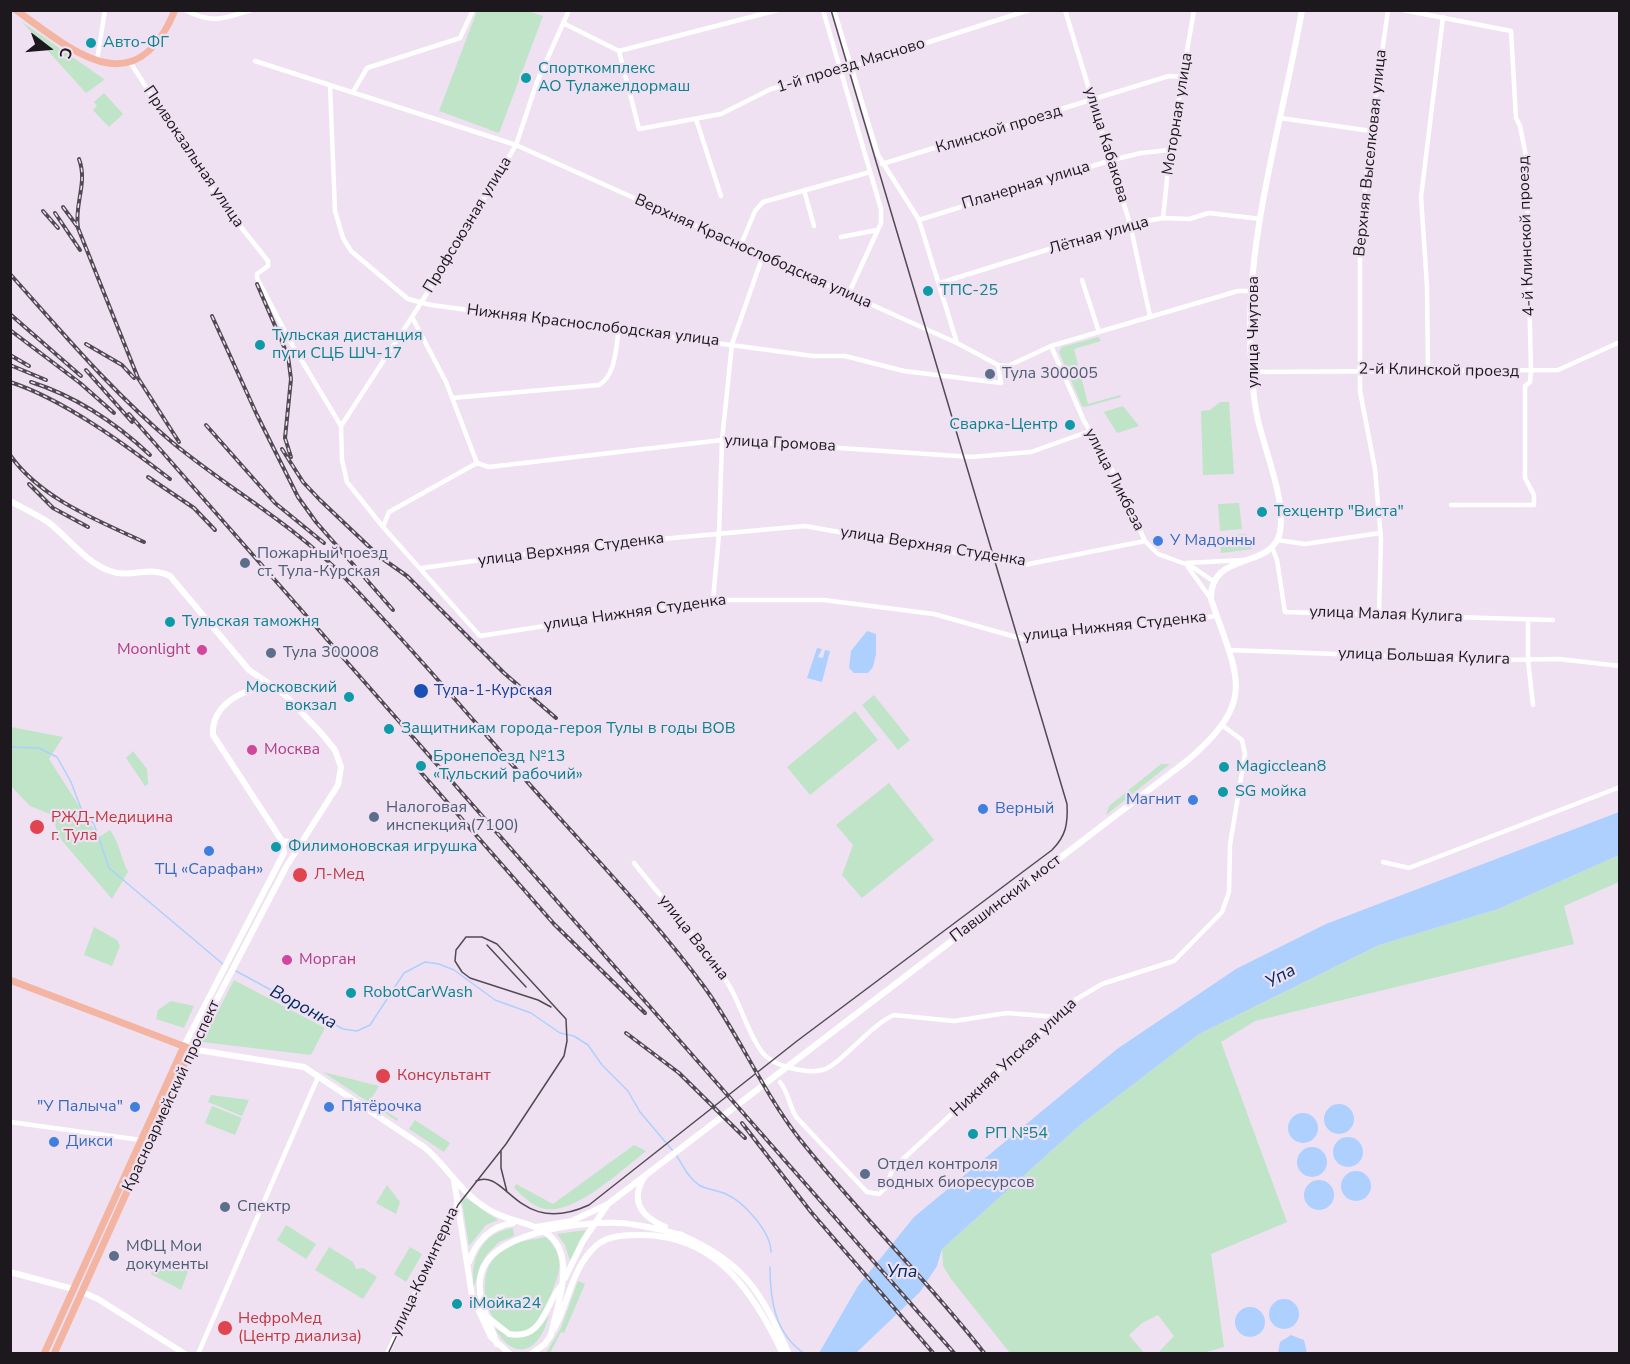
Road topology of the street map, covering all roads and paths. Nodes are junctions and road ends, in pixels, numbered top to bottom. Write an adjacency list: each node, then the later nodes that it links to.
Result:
1 (16, 10): 22 (main road)
2 (105, 10): 22 (street)
3 (175, 10): 21 (main road)
4 (185, 10): 5 (street)
5 (251, 10)
6 (473, 10): 27 (street)
7 (568, 10): 18 (street, Профсоюзная улица)
8 (778, 10): 19 (street)
9 (823, 10): 24 (street)
10 (834, 10): 23 (street)
11 (1029, 10): 23 (street, 1-й проезд Мясново)
12 (1065, 10): 28 (street, улица Кабакова)
13 (1194, 10): 25 (street, Моторная улица)
14 (1302, 10): 29 (main road, улица Чмутова)
15 (1403, 10): 17 (street, 4-й Клинской проезд)
16 (1387, 12): 31 (street, Верхняя Выселковая улица)
17 (1443, 17): 63 (street); 65 (street, 4-й Клинской проезд)
18 (563, 23): 19 (street); 32 (street, Профсоюзная улица)
19 (619, 51): 30 (street, 1-й проезд Мясново)
20 (255, 61): 26 (street, Верхняя Краснослободская улица)
21 (130, 62): 22 (main road); 67 (street, Привокзальная улица)
22 (97, 63)
23 (851, 67): 24 (street, 1-й проезд Мясново); 35 (street)
24 (840, 70): 30 (street, 1-й проезд Мясново); 36 (street)
25 (1184, 77): 28 (street, Клинской проезд); 33 (street, Моторная улица)
26 (330, 85): 27 (street, Верхняя Краснослободская улица); 52 (street, Нижняя Краснослободская улица)
27 (353, 92): 32 (street, Верхняя Краснослободская улица)
28 (1092, 100): 34 (street, улица Кабакова); 35 (street, Клинской проезд)
29 (1281, 118): 31 (street); 40 (main road, улица Чмутова)
30 (696, 119): 38 (street)
31 (1371, 130): 62 (street, Верхняя Выселковая улица)
32 (516, 145): 46 (street, Верхняя Краснослободская улица); 52 (street, Профсоюзная улица)
33 (1170, 150): 34 (street, Планерная улица); 39 (street, Моторная улица)
34 (1112, 160): 41 (street, Планерная улица); 42 (street, улица Кабакова)
35 (882, 164): 41 (street)
36 (870, 172): 37 (street); 44 (street)
37 (804, 190): 43 (street); 46 (street)
38 (722, 196)
39 (1162, 218): 40 (street, Лётная улица); 42 (street, Лётная улица)
40 (1261, 219): 50 (main road, улица Чмутова)
41 (919, 220): 49 (street)
42 (1130, 224): 49 (street, Лётная улица); 53 (street, улица Кабакова)
43 (814, 226)
44 (878, 230): 45 (street); 51 (street)
45 (841, 237)
46 (740, 247): 47 (street, Верхняя Краснослободская улица)
47 (762, 258): 51 (street, Верхняя Краснослободская улица); 59 (street)
48 (1082, 280): 56 (street)
49 (940, 284): 58 (street)
50 (1250, 291): 53 (street); 64 (main road, улица Чмутова)
51 (848, 296): 58 (street, Верхняя Краснослободская улица)
52 (421, 303): 54 (street, Профсоюзная улица); 55 (street, Нижняя Краснослободская улица)
53 (1150, 316): 56 (street)
54 (412, 317): 66 (street); 67 (street, Профсоюзная улица)
55 (619, 329): 59 (street, Нижняя Краснослободская улица); 66 (street)
56 (1099, 332): 60 (street)
57 (1620, 342): 65 (street, 2-й Клинской проезд)
58 (957, 343): 61 (street, Верхняя Краснослободская улица)
59 (732, 344): 61 (street, Нижняя Краснослободская улица); 69 (street)
60 (1051, 346): 61 (street); 68 (street, улица Ликбеза)
61 (998, 365)
62 (1360, 369): 63 (street, 2-й Клинской проезд); 64 (street, 2-й Клинской проезд); 74 (street, Верхняя Выселковая улица)
63 (1428, 370): 65 (street, 2-й Клинской проезд)
64 (1252, 372): 76 (main road, улица Чмутова)
65 (1531, 372): 72 (street)
66 (452, 398): 70 (street)
67 (341, 426): 73 (street, Привокзальная улица)
68 (1090, 431): 69 (street, улица Громова); 77 (street, улица Ликбеза)
69 (722, 440): 70 (street, улица Громова); 75 (street)
70 (477, 463): 73 (street)
71 (10, 501): 93 (main road, Красноармейский проспект)
72 (1451, 505)
73 (383, 527): 81 (street, Привокзальная улица)
74 (1380, 533): 76 (street); 85 (street, Верхняя Выселковая улица)
75 (719, 534): 77 (street, улица Верхняя Студенка); 81 (street, улица Верхняя Cтуденка); 84 (street)
76 (1277, 540): 78 (main road)
77 (1145, 541): 80 (street, улица Ликбеза)
78 (1272, 547): 79 (main road); 85 (street, улица Малая Кулига)
79 (1245, 560): 80 (street); 82 (main road)
80 (1184, 563): 82 (street, улица Ликбеза); 83 (street)
81 (422, 568): 89 (street, Привокзальная улица)
82 (1213, 581): 83 (main road)
83 (1211, 599): 86 (main road)
84 (712, 600): 86 (street, улица Нижняя Cтуденкa); 89 (street, улица Нижняя Cтуденкa)
85 (1379, 615): 87 (street, улица Малая Кулига)
86 (1217, 616): 90 (main road)
87 (1528, 620): 88 (street, улица Малая Кулига); 91 (street)
88 (1553, 621)
89 (480, 636)
90 (1229, 650): 91 (street, улица Большая Кулига); 97 (main road)
91 (1528, 660): 92 (street, улица Большая Кулига); 96 (street)
92 (1620, 666)
93 (249, 670): 94 (main road, Красноармейский проспект); 95 (main road)
94 (272, 687): 95 (main road); 100 (main road, Красноармейский проспект)
95 (249, 689): 99 (main road)
96 (1533, 705)
97 (1223, 726): 107 (street, Нижняя Упская улица); 113 (main road, Павшинский мост)
98 (1620, 787): 102 (street)
99 (282, 841): 100 (main road); 103 (main road, Красноармейский проспект)
100 (301, 844): 104 (main road, Красноармейский проспект)
101 (634, 862): 107 (street, улица Васина)
102 (1383, 862)
103 (241, 938): 104 (main road); 105 (main road, Красноармейский проспект)
104 (246, 944): 105 (main road, Красноармейский проспект)
105 (238, 950): 108 (main road, Красноармейский проспект); 108 (main road, Красноармейский проспект)
106 (10, 980): 108 (main road)
107 (1057, 1017): 110 (street, Нижняя Упская улица)
108 (187, 1048): 109 (main road); 112 (main road, Красноармейский проспект); 125 (main road, Красноармейский проспект)
109 (318, 1077): 114 (main road); 133 (street)
110 (780, 1082)
111 (10, 1122): 112 (street)
112 (141, 1140): 124 (main road, Красноармейский проспект)
113 (649, 1171): 117 (main road, Павшинский мост); 120 (main road)
114 (454, 1179): 115 (main road); 116 (main road)
115 (466, 1192): 116 (main road, улица Коминтерна); 118 (main road)
116 (458, 1203): 121 (main road); 134 (street, улица Коминтерна)
117 (608, 1204): 119 (main road); 123 (main road)
118 (518, 1223): 119 (main road); 121 (main road)
119 (536, 1227): 123 (main road)
120 (682, 1235): 126 (main road); 139 (main road)
121 (468, 1265): 128 (main road)
122 (10, 1272): 124 (main road)
123 (561, 1286): 126 (main road); 127 (main road)
124 (73, 1289): 125 (main road); 130 (main road, Красноармейский проспект)
125 (82, 1292): 131 (main road, Красноармейский проспект); 132 (main road)
126 (488, 1318): 128 (main road)
127 (551, 1335): 129 (main road); 138 (main road)
128 (497, 1344): 135 (main road)
129 (545, 1344): 136 (main road); 137 (main road)
130 (44, 1353)
131 (54, 1353)
132 (185, 1353)
133 (198, 1353)
134 (387, 1353)
135 (510, 1353)
136 (531, 1353)
137 (541, 1353)
138 (783, 1353)
139 (789, 1353)

